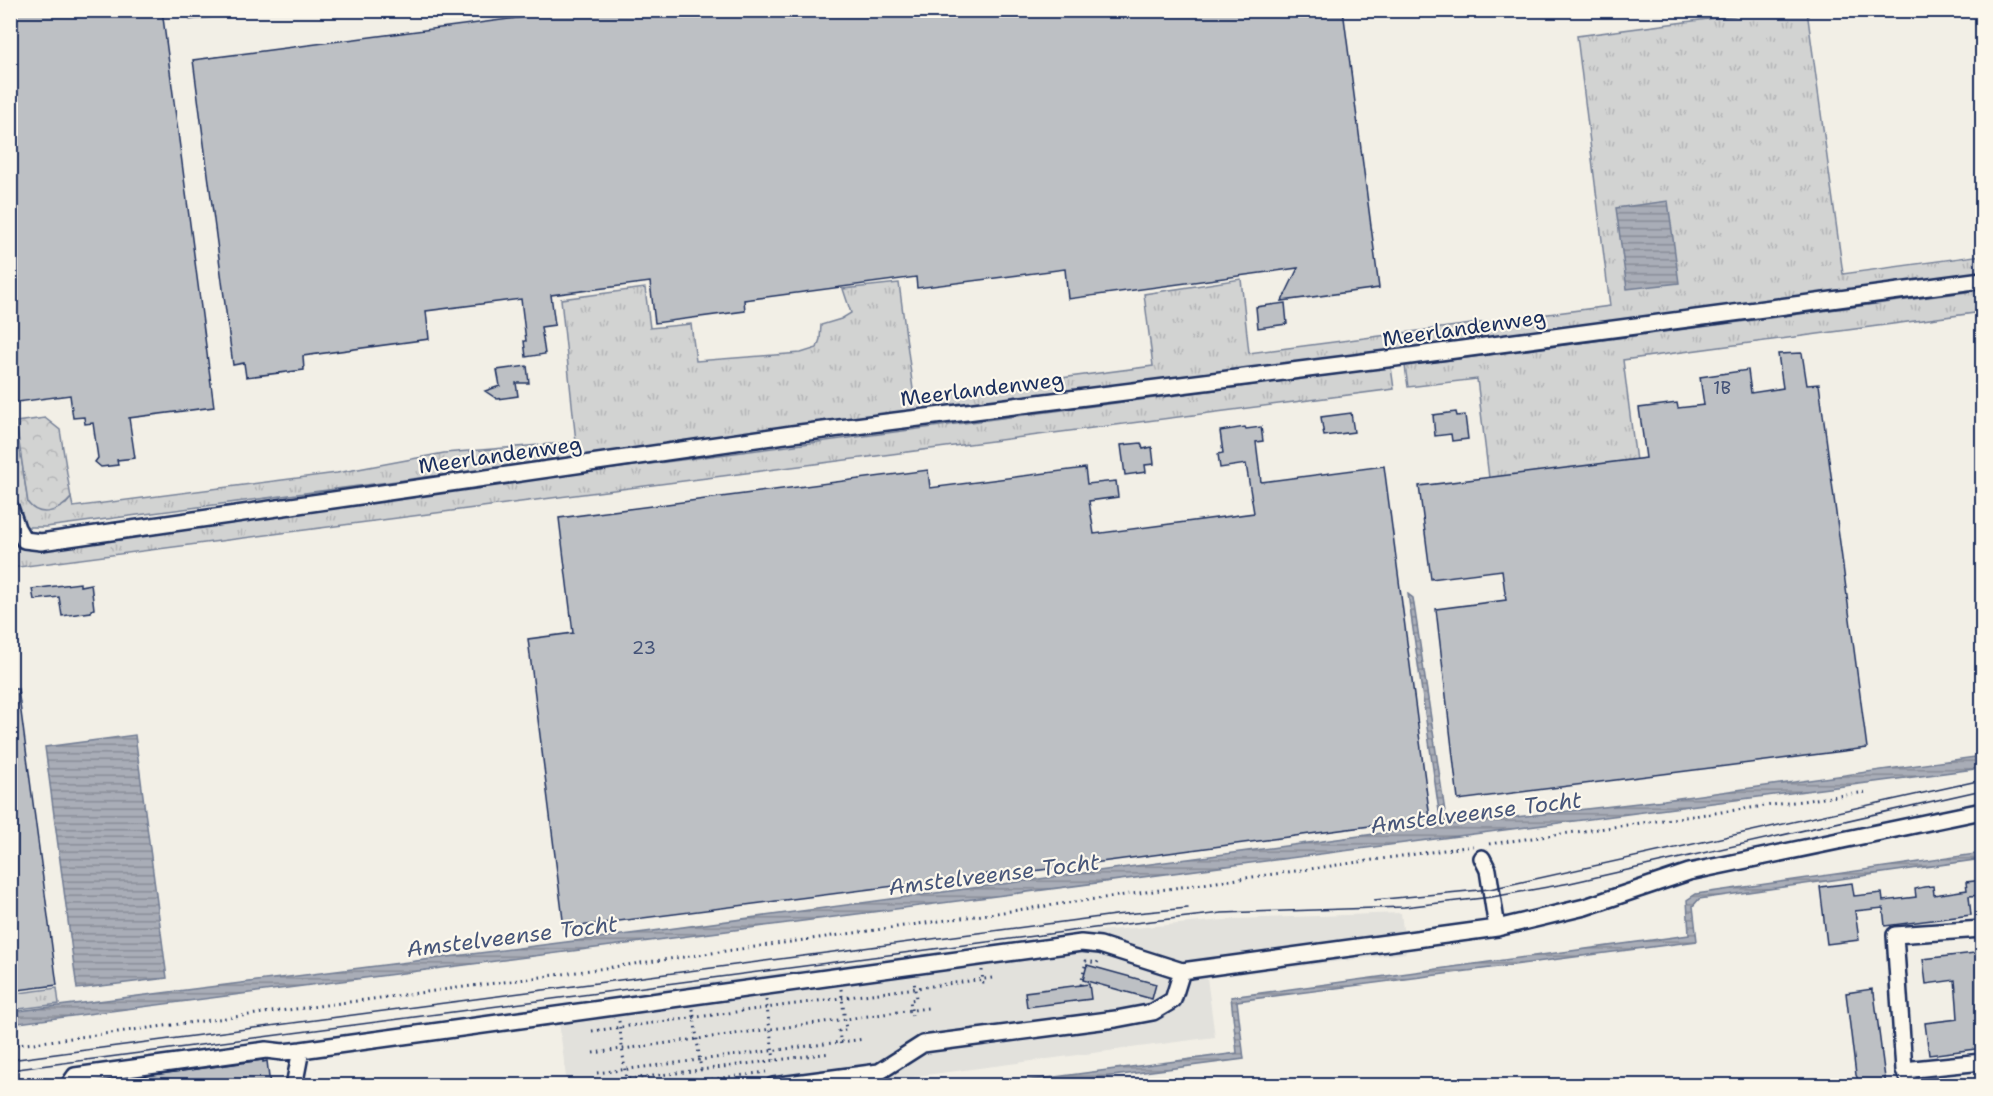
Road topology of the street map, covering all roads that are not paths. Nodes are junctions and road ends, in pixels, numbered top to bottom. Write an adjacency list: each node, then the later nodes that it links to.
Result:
1 (1983, 280): 2 (street, Meerlandenweg)
2 (10, 507)
3 (1983, 811): 5 (street)
4 (1482, 858): 5 (street)
5 (1497, 928): 7 (street)
6 (1983, 928): 10 (street)
7 (1182, 971): 8 (street); 11 (street)
8 (302, 1050): 12 (street); 13 (street)
9 (1983, 1062): 10 (street)
10 (1904, 1070): 14 (street)
11 (772, 1078)
12 (68, 1086)
13 (294, 1086)
14 (1911, 1086)

